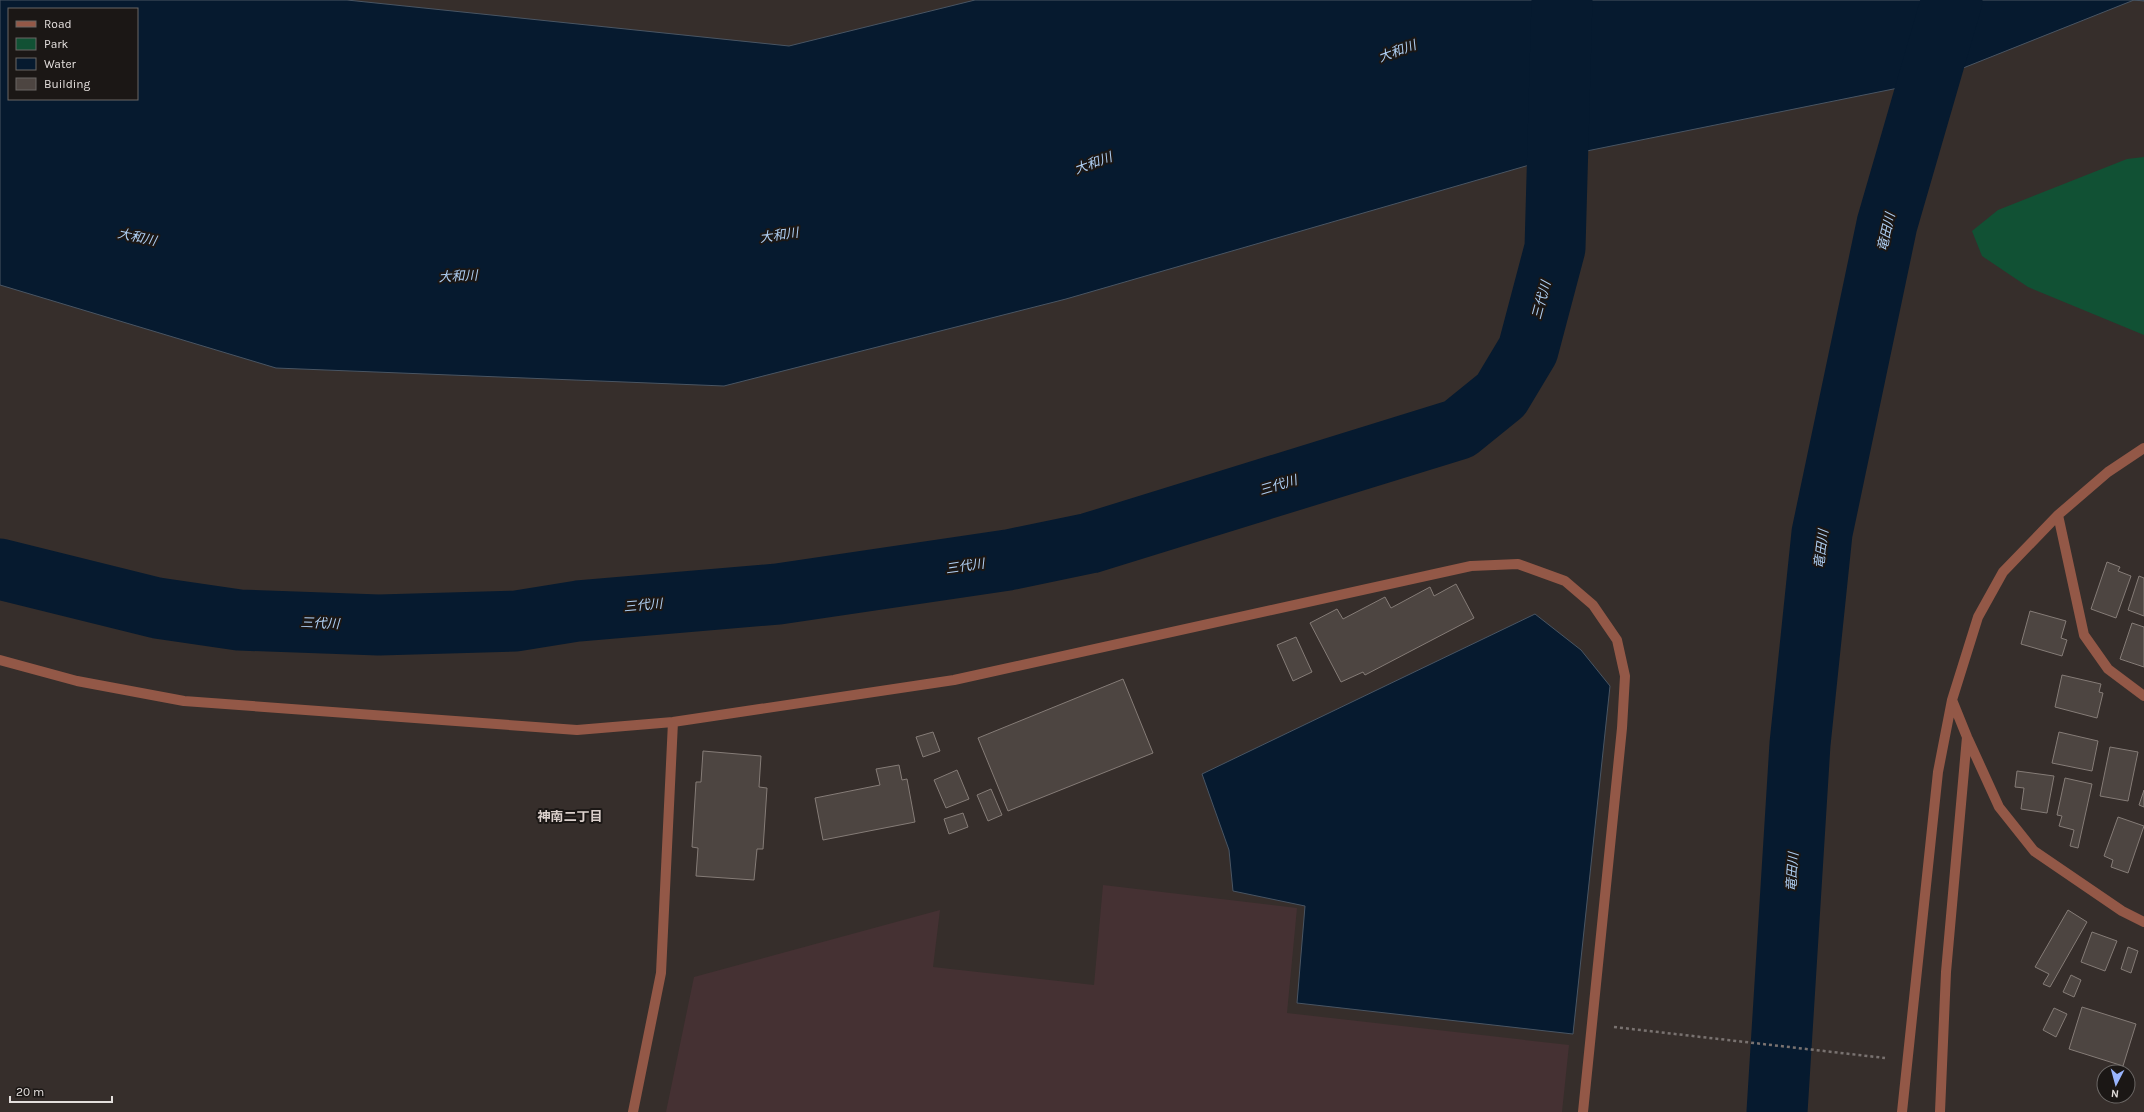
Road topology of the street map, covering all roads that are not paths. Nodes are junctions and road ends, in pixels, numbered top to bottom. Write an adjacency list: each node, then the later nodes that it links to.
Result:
1 (2144, 448): 2 (street)
2 (2058, 515): 4 (street); 5 (street)
3 (0, 660): 6 (street)
4 (2144, 696)
5 (1952, 700): 7 (street); 11 (street)
6 (673, 722): 9 (street); 10 (street)
7 (1967, 737): 8 (street); 12 (street)
8 (2144, 922)
9 (633, 1112)
10 (1583, 1112)
11 (1902, 1112)
12 (1940, 1112)

